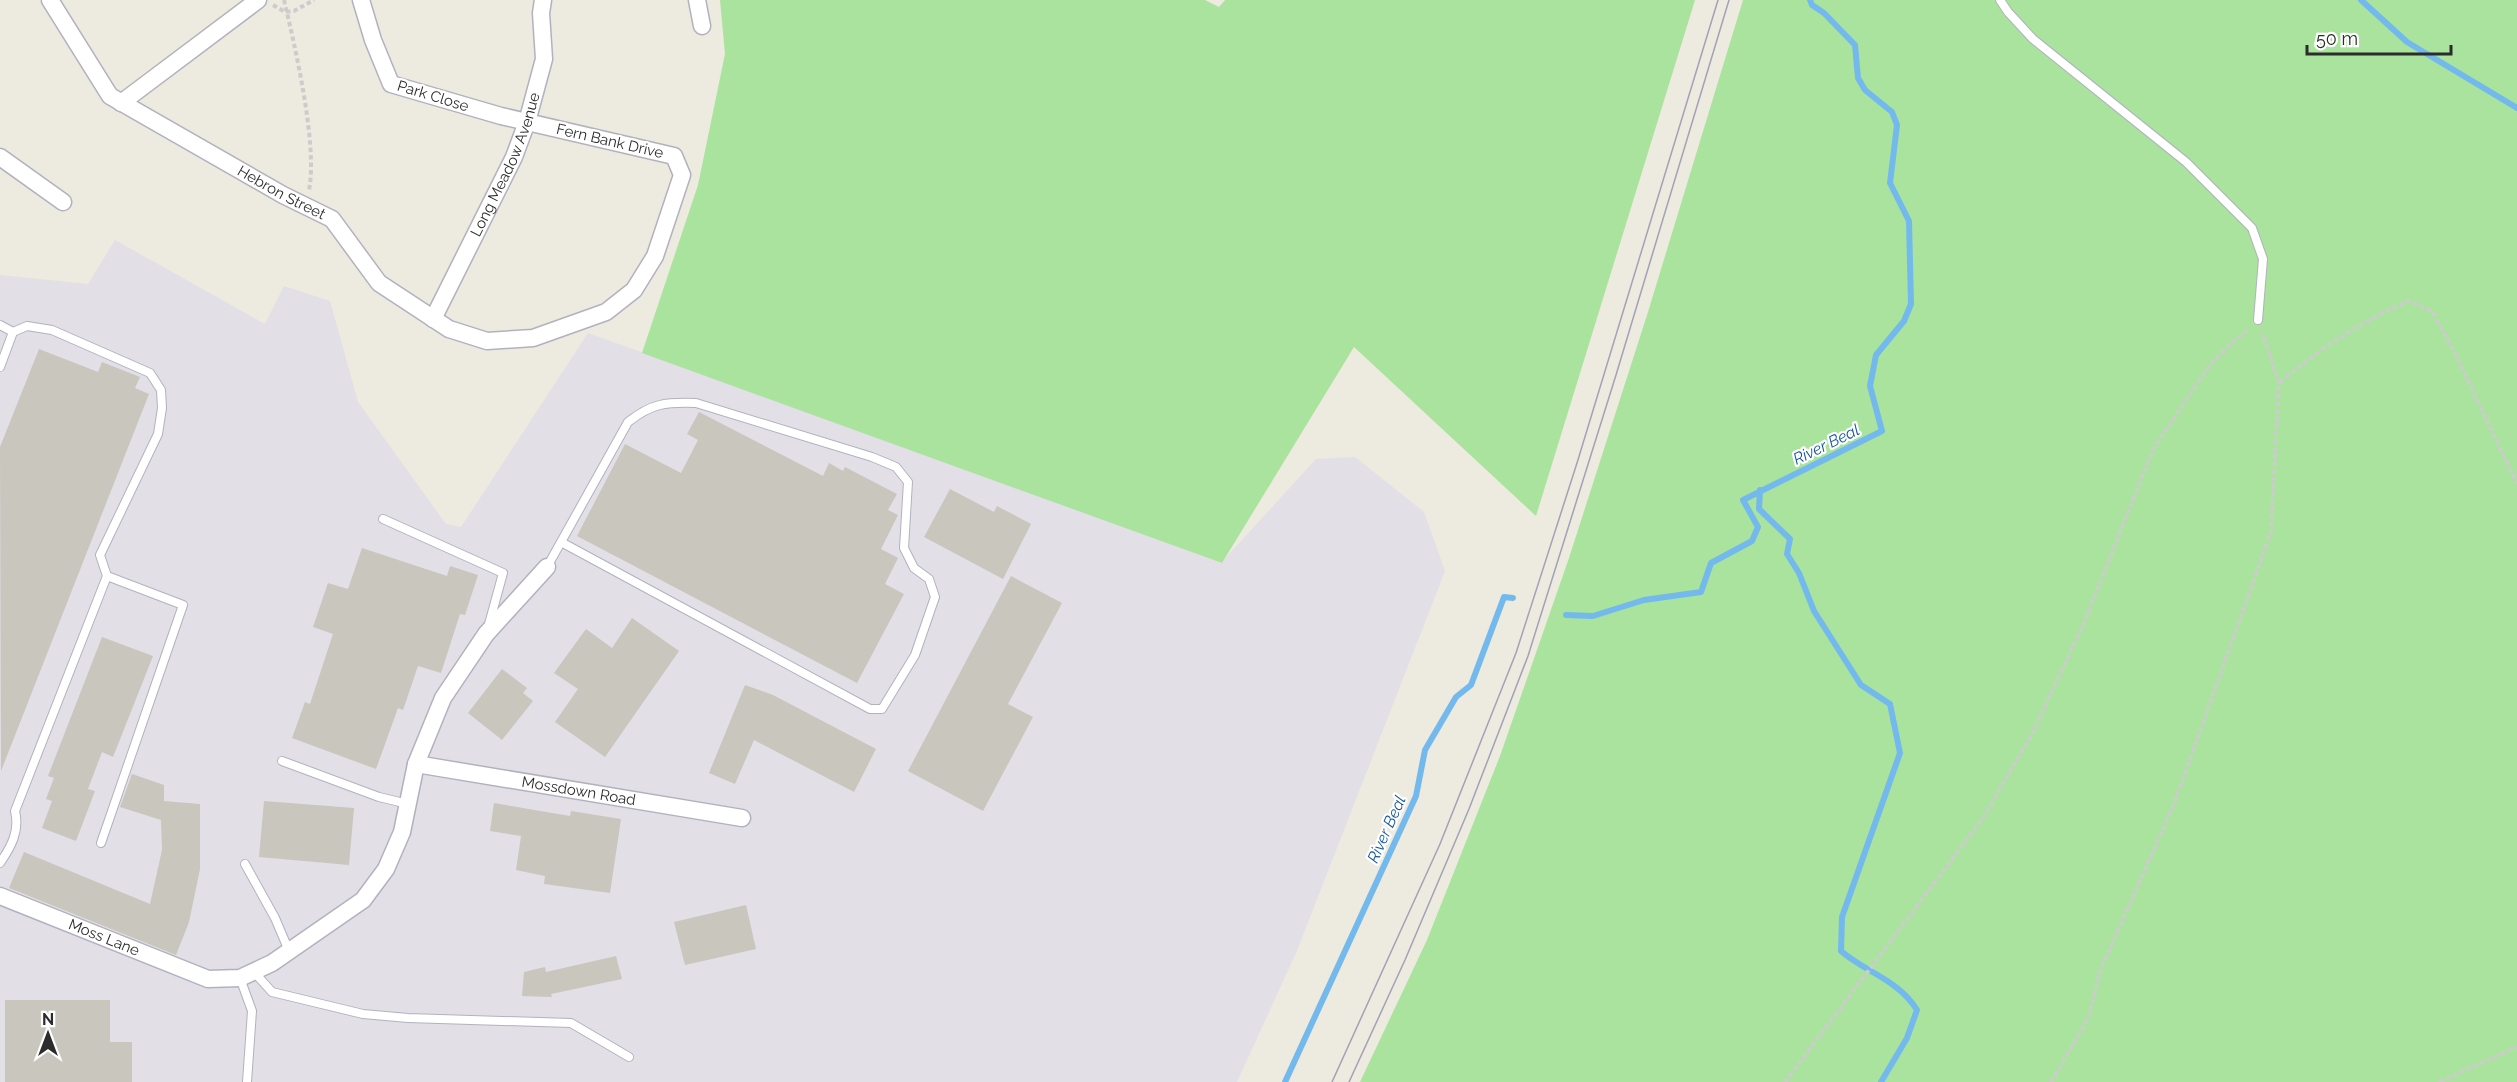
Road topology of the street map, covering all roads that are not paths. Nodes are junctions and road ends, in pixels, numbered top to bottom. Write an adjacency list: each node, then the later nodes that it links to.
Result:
1 (50, 0): 8 (street, Hebron Street)
2 (258, 0): 8 (street)
3 (361, 0): 9 (street, Park Close)
4 (543, 0): 9 (street, Long Meadow Avenue)
5 (697, 0): 7 (street)
6 (2000, 0): 14 (lane)
7 (702, 26)
8 (121, 103): 13 (street, Hebron Street)
9 (526, 122): 11 (street, Fern Bank Drive); 13 (street, Long Meadow Avenue)
10 (0, 157): 12 (street)
11 (682, 175): 13 (street, Hebron Street)
12 (63, 202)
13 (433, 319)
14 (2258, 320)
15 (0, 325): 16 (lane)
16 (13, 332): 17 (lane); 21 (lane)
17 (0, 367)
18 (383, 519): 22 (lane)
19 (561, 542): 19 (lane); 20 (lane)
20 (547, 567): 22 (street)
21 (107, 576): 27 (lane); 28 (lane)
22 (486, 634): 24 (street)
23 (282, 761): 25 (lane)
24 (416, 764): 25 (street); 26 (street, Mossdown Road)
25 (408, 804): 31 (street)
26 (742, 818)
27 (100, 843)
28 (0, 863)
29 (245, 864): 31 (lane)
30 (0, 896): 32 (street, Moss Lane)
31 (289, 951): 32 (street)
32 (247, 975): 33 (lane); 34 (lane)
33 (629, 1057)
34 (247, 1082)

